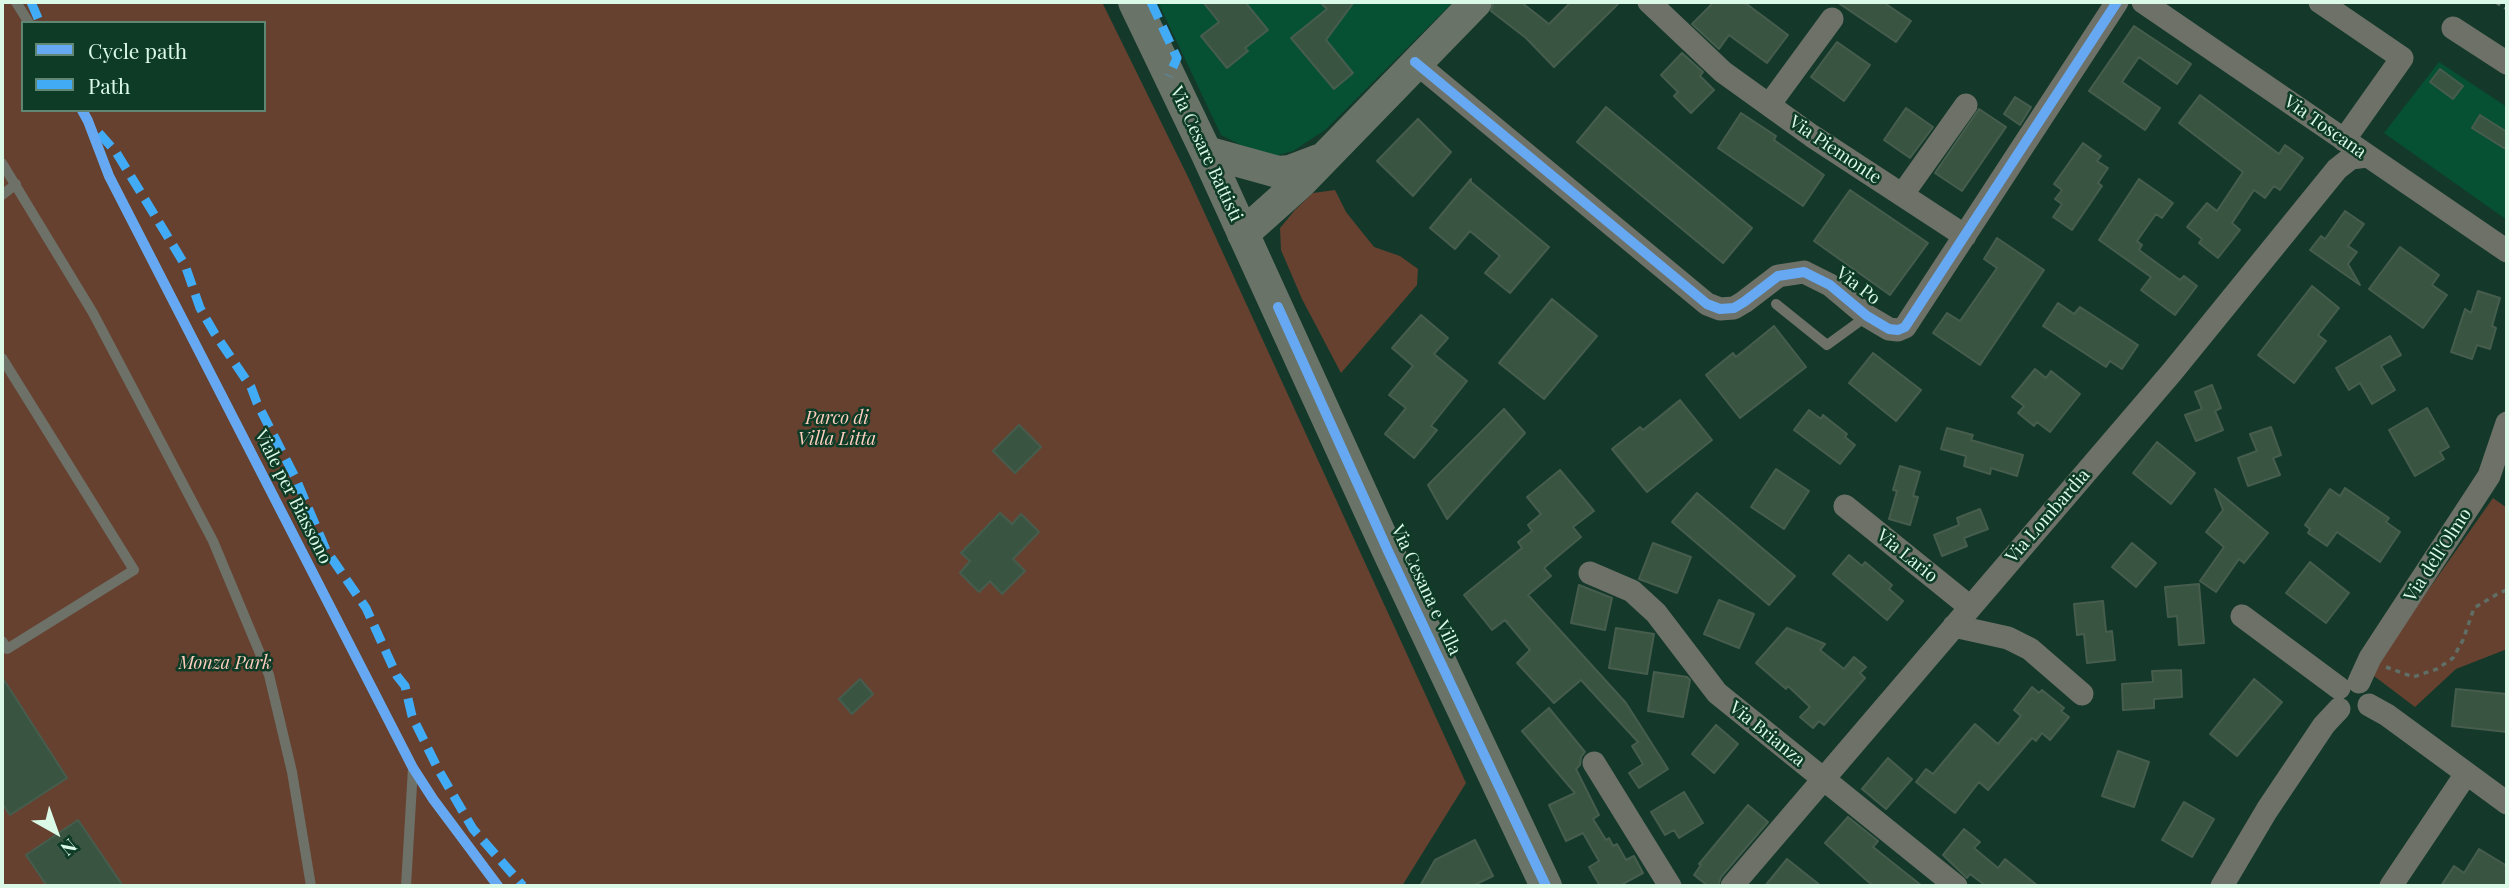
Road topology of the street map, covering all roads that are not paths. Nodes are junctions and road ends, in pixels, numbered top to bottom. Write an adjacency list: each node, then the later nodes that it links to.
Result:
1 (16, 2): 9 (lane)
2 (1134, 2): 17 (main road, Via Cesare Battisti)
3 (1476, 2): 11 (main road)
4 (1649, 2): 13 (street, Via Piemonte)
5 (2117, 2): 27 (street, Via Po)
6 (2143, 2): 16 (street, Via Toscana)
7 (2320, 2): 16 (street)
8 (1832, 19): 13 (street)
9 (28, 21)
10 (2453, 28): 12 (street)
11 (1415, 62): 19 (main road); 31 (street, Via Po)
12 (2507, 63)
13 (1769, 105): 24 (street, Via Piemonte)
14 (1966, 105): 24 (street)
15 (83, 112): 43 (lane, Viale per Biassono)
16 (2344, 140): 18 (street, Via Toscana)
17 (1206, 152): 21 (main road); 25 (main road, Via Cesare Battisti)
18 (2367, 156): 28 (street, Via Toscana); 36 (street, Via Lombardia)
19 (1321, 160): 21 (main road); 26 (main road)
20 (2, 163): 22 (lane)
21 (1278, 172): 25 (main road)
22 (16, 184): 23 (lane); 47 (lane)
23 (2, 195)
24 (1902, 195): 27 (street, Via Piemonte)
25 (1227, 199): 26 (main road, Via Cesare Battisti)
26 (1243, 234): 30 (main road, Via Cesare Battisti)
27 (1965, 236): 31 (street, Via Po)
28 (2507, 251)
29 (1776, 304): 31 (lane, Via Po)
30 (1278, 307): 50 (main road, Via Cesana e Villa)
31 (1867, 316)
32 (2, 358): 39 (lane)
33 (2507, 423): 40 (street, Via dell'Olmo)
34 (1845, 506): 36 (street, Via Lario)
35 (1590, 573): 45 (street, Via Brianza)
36 (1970, 607): 38 (street, Via Lombardia)
37 (2242, 616): 40 (street)
38 (1954, 626): 41 (street); 45 (street, Via Lombardia)
39 (2, 640)
40 (2346, 693): 44 (street); 54 (street, Via dell'Olmo)
41 (2082, 694)
42 (1594, 763): 51 (street)
43 (413, 768): 48 (lane); 49 (lane, Viale per Biassono)
44 (2466, 774): 46 (street); 55 (street)
45 (1822, 779): 52 (street, Via Lombardia); 53 (street, Via Brianza)
46 (2507, 803)
47 (311, 886)
48 (406, 886)
49 (498, 886)
50 (1546, 886)
51 (1670, 886)
52 (1732, 886)
53 (1956, 886)
54 (2222, 886)
55 (2391, 886)

